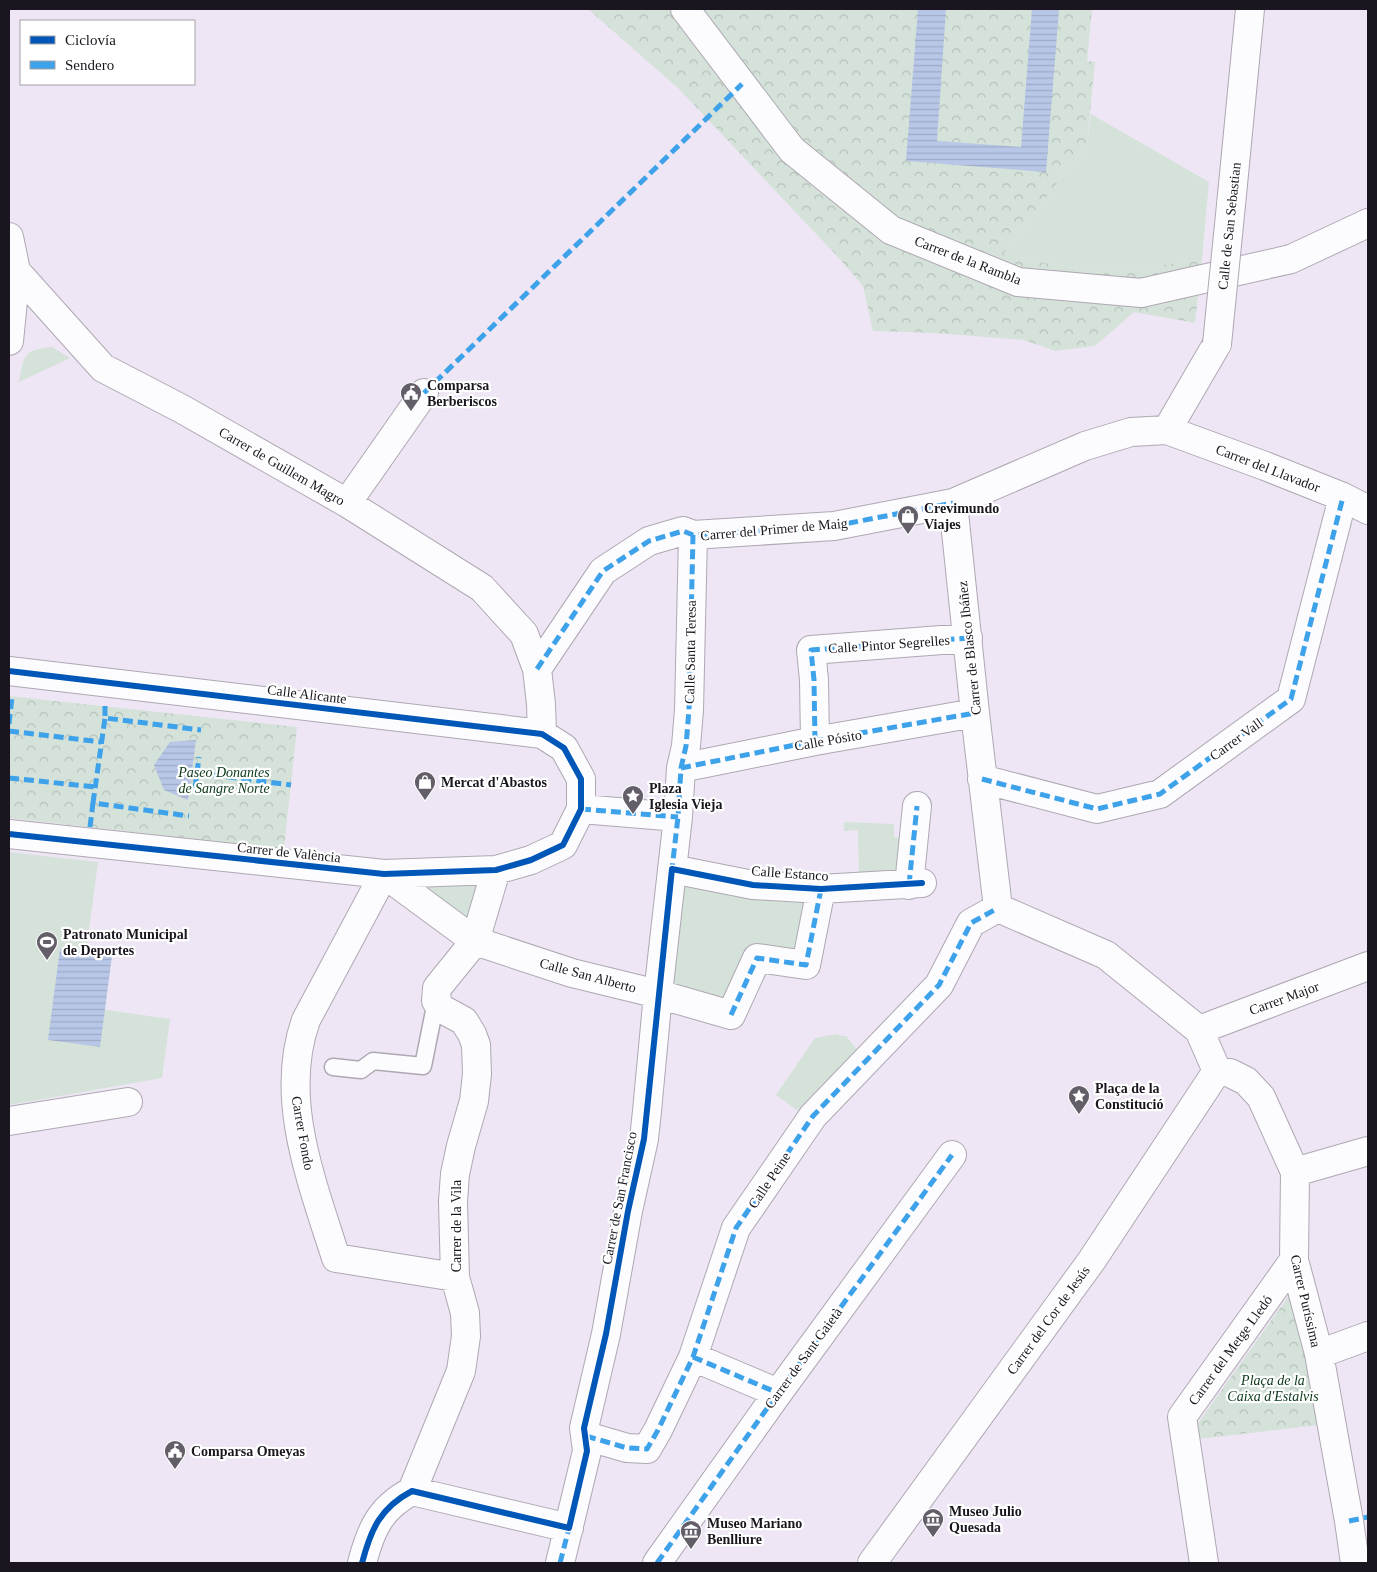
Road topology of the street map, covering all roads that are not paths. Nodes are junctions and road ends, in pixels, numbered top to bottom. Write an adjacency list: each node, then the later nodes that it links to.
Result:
1 (685, 9): 3 (street, Carrer de la Rambla)
2 (1250, 9): 8 (street, Calle de San Sebastian, bridge)
3 (1368, 223)
4 (9, 236): 5 (street)
5 (16, 271): 6 (street); 10 (street, Carrer de Guillem Magro)
6 (9, 341)
7 (424, 393): 10 (street)
8 (1167, 430): 9 (street, Carrer del Llavador); 11 (street)
9 (1343, 497): 12 (street, Carrer del Llavador); 21 (street, Carrer Vall)
10 (347, 503): 15 (street, Carrer de Guillem Magro)
11 (953, 503): 13 (street, Carrer del Primer de Maig); 14 (street, Carrer de Blasco Ibáñez)
12 (1368, 510)
13 (693, 535): 15 (street, Carrer del Primer de Maig); 20 (street, Calle Santa Teresa)
14 (968, 638): 17 (street, Carrer de Blasco Ibáñez); 19 (street, Calle Pintor Segrelles)
15 (537, 669): 18 (street, Carrer de Guillem Magro)
16 (9, 671): 18 (street, Calle Alicante)
17 (975, 713): 19 (street, Calle Pósito); 21 (street, Carrer de Blasco Ibáñez)
18 (542, 734): 23 (street, Calle Alicante)
19 (816, 741): 20 (street, Calle Pósito)
20 (680, 768): 24 (street, Calle Santa Teresa)
21 (982, 780): 30 (street, Carrer de Blasco Ibáñez)
22 (917, 806): 29 (street, Calle Estanco)
23 (581, 809): 24 (street); 27 (street, Carrer de València)
24 (678, 817): 26 (street, Carrer de San Francisco)
25 (9, 834): 28 (street, Carrer de València)
26 (672, 869): 29 (street, Calle Estanco); 33 (street, Carrer de San Francisco)
27 (496, 870): 28 (street, Carrer de València); 31 (street)
28 (384, 874): 31 (street); 44 (street, Carrer Fondo)
29 (821, 889): 33 (street, Calle San Alberto)
30 (998, 908): 35 (street); 47 (street, Calle Peine)
31 (475, 941): 33 (street, Calle San Alberto); 34 (street)
32 (1368, 966): 35 (street, Carrer Major)
33 (658, 994): 49 (street, Carrer de San Francisco)
34 (436, 1001): 36 (lane); 44 (street, Carrer de la Vila)
35 (1199, 1030): 37 (street)
36 (334, 1067)
37 (1217, 1071): 42 (street, Carrer Puríssima); 56 (street, Carrer del Cor de Jesús)
38 (128, 1102): 39 (street)
39 (9, 1121)
40 (1368, 1151): 42 (street)
41 (952, 1155): 48 (street, Carrer de Sant Gaietà)
42 (1295, 1172): 43 (street, Carrer Puríssima)
43 (1294, 1260): 46 (street, Carrer Puríssima); 57 (street, Carrer del Metge Lledó)
44 (455, 1277): 50 (street, Carrer de la Vila)
45 (1368, 1336): 46 (street)
46 (1319, 1354): 51 (street, Carrer Puríssima)
47 (694, 1357): 48 (street); 49 (street, Calle Peine)
48 (778, 1392): 55 (street, Carrer de Sant Gaietà)
49 (586, 1436): 52 (street, Carrer de San Francisco)
50 (412, 1491): 52 (street); 53 (street)
51 (1359, 1519): 58 (street, Carrer Puríssima)
52 (569, 1528): 54 (street, Carrer de San Francisco)
53 (362, 1563)
54 (560, 1563)
55 (657, 1563)
56 (872, 1563)
57 (1204, 1563)
58 (1355, 1563)

